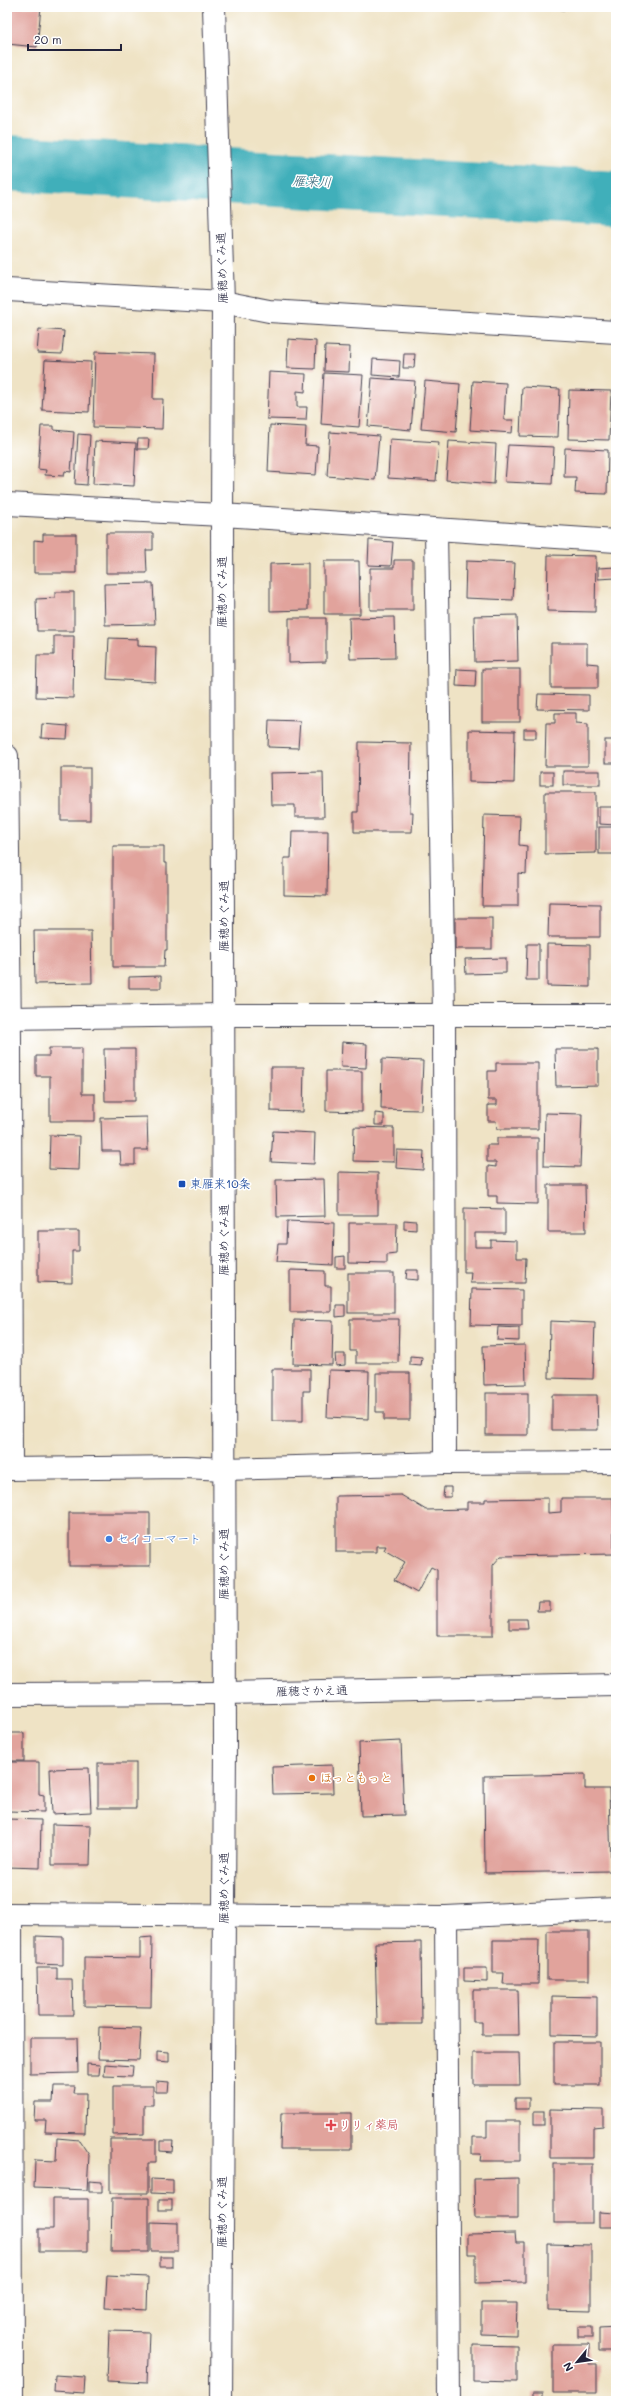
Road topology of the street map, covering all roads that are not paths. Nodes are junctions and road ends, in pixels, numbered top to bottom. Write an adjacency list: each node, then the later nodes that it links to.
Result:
1 (214, 7): 3 (street, 雁穂めぐみ通)
2 (7, 290): 3 (street)
3 (223, 302): 4 (street); 6 (street, 雁穂めぐみ通)
4 (616, 332)
5 (7, 504): 6 (street)
6 (222, 515): 7 (street); 10 (street, 雁穂めぐみ通)
7 (436, 531): 8 (street); 12 (street)
8 (616, 541)
9 (7, 756): 13 (street)
10 (224, 1015): 12 (street); 13 (street); 17 (street, 雁穂めぐみ通)
11 (616, 1015): 12 (street)
12 (444, 1016): 15 (street)
13 (9, 1018): 16 (street)
14 (616, 1462): 15 (street)
15 (445, 1463): 17 (street)
16 (9, 1469): 17 (street)
17 (224, 1469): 19 (street, 雁穂めぐみ通)
18 (616, 1685): 19 (street, 雁穂さかえ通)
19 (225, 1693): 20 (street, 雁穂さかえ通); 23 (street, 雁穂めぐみ通)
20 (7, 1694)
21 (616, 1909): 24 (street)
22 (9, 1914): 23 (street); 25 (street)
23 (224, 1915): 24 (street); 26 (street, 雁穂めぐみ通)
24 (446, 1917): 27 (street)
25 (12, 2401)
26 (221, 2401)
27 (449, 2401)

